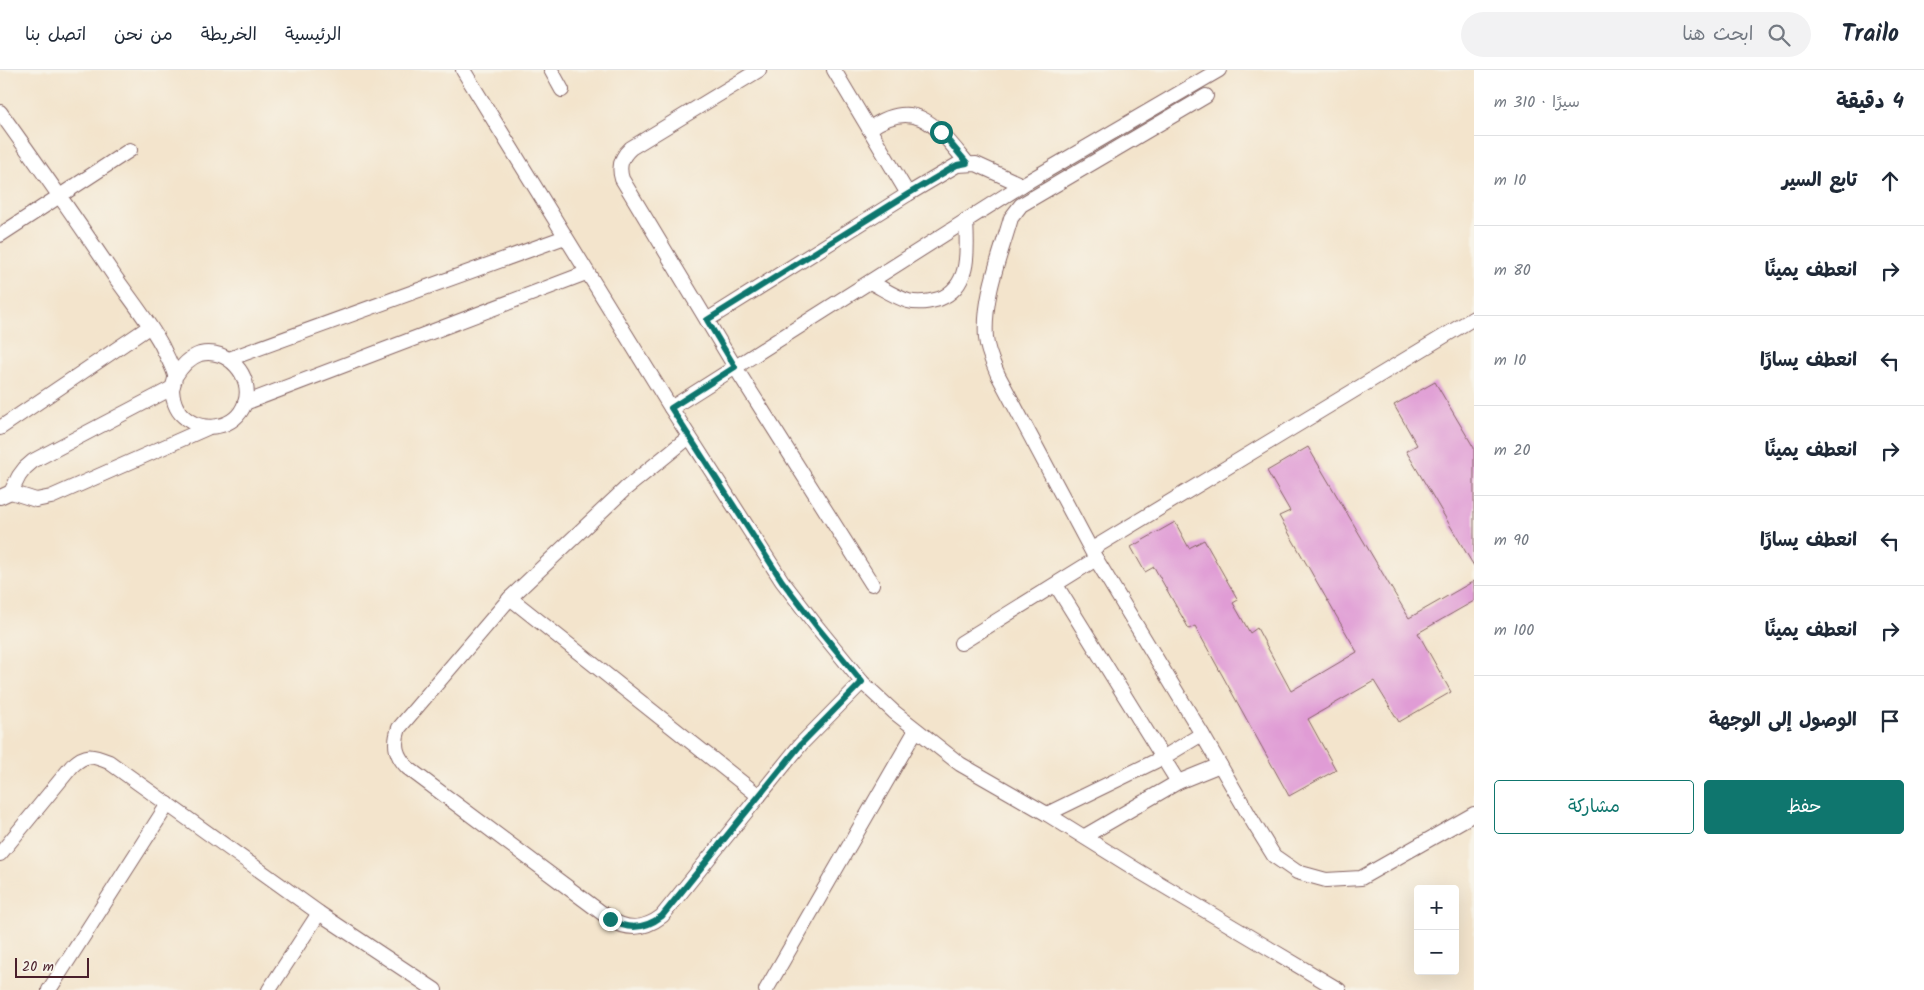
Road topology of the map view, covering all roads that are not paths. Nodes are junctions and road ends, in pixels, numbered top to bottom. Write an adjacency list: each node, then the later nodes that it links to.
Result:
1 (463, 70): 17 (lane)
2 (551, 70): 6 (lane)
3 (758, 70): 21 (lane)
4 (834, 70): 9 (lane)
5 (1219, 70): 12 (lane)
6 (562, 90)
7 (1206, 96): 32 (lane)
8 (0, 112): 14 (lane)
9 (869, 130): 11 (lane); 13 (lane)
10 (130, 150): 14 (lane)
11 (967, 163): 12 (lane); 13 (lane)
12 (1022, 185): 15 (lane)
13 (908, 194): 21 (lane)
14 (60, 195): 16 (lane); 22 (lane)
15 (966, 220): 19 (lane); 19 (lane)
16 (0, 235)
17 (565, 237): 18 (lane); 23 (lane)
18 (586, 273): 26 (lane); 27 (lane)
19 (870, 282): 24 (lane)
20 (1474, 318): 32 (lane)
21 (707, 320): 24 (lane)
22 (149, 327): 25 (lane); 28 (lane)
23 (229, 359): 25 (lane); 26 (lane)
24 (735, 367): 27 (lane); 33 (lane)
25 (174, 382): 29 (lane); 31 (lane)
26 (245, 403): 29 (lane)
27 (671, 408): 30 (lane)
28 (0, 428)
29 (207, 428): 31 (lane)
30 (689, 436): 35 (lane); 37 (lane)
31 (5, 495)
32 (1094, 554): 34 (lane); 39 (lane)
33 (872, 584)
34 (1056, 585): 36 (lane); 40 (lane)
35 (510, 598): 43 (lane); 43 (lane)
36 (961, 643)
37 (862, 682): 38 (lane); 43 (lane)
38 (916, 730): 45 (lane); 53 (lane)
39 (1202, 734): 40 (lane); 41 (lane)
40 (1164, 757): 42 (lane); 45 (lane)
41 (1220, 765): 42 (lane); 46 (lane)
42 (1178, 782): 47 (lane)
43 (759, 796)
44 (168, 804): 48 (lane); 49 (lane); 50 (lane)
45 (1047, 814): 47 (lane)
46 (1474, 814)
47 (1084, 836): 54 (lane)
48 (0, 854)
49 (319, 913): 51 (lane); 52 (lane)
50 (49, 990)
51 (269, 990)
52 (435, 990)
53 (766, 990)
54 (1339, 990)

